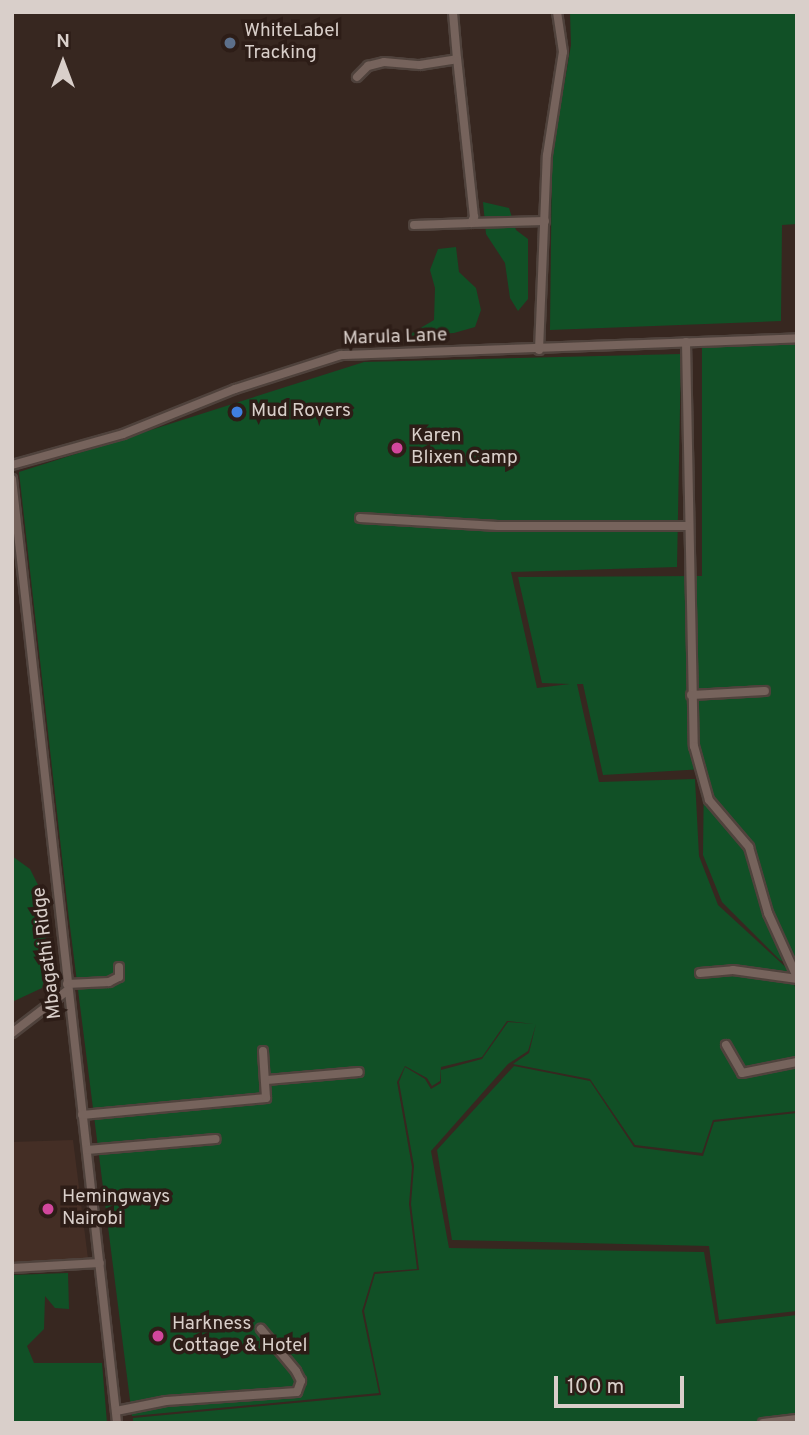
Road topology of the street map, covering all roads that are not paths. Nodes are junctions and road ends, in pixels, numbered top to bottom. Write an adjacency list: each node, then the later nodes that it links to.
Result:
1 (453, 12): 3 (street)
2 (557, 12): 5 (street)
3 (457, 59): 4 (street); 6 (street)
4 (357, 77)
5 (545, 221): 6 (street); 10 (street)
6 (471, 223): 7 (street)
7 (414, 225)
8 (797, 338): 9 (street, Marula Lane)
9 (686, 342): 10 (street, Marula Lane); 14 (street)
10 (539, 350): 11 (street, Marula Lane)
11 (12, 464)
12 (12, 479): 20 (street, Mbagathi Ridge)
13 (360, 518): 14 (street)
14 (688, 526): 16 (street)
15 (765, 691): 16 (street)
16 (691, 695): 19 (street)
17 (119, 967): 20 (street)
18 (700, 973): 19 (street)
19 (797, 978)
20 (68, 987): 21 (street); 27 (street, Mbagathi Ridge)
21 (12, 1033)
22 (726, 1045): 24 (street)
23 (263, 1051): 26 (street)
24 (797, 1062)
25 (359, 1072): 26 (street)
26 (267, 1080): 27 (street)
27 (82, 1115): 29 (street, Mbagathi Ridge)
28 (216, 1139): 29 (street)
29 (87, 1150): 30 (street, Mbagathi Ridge)
30 (100, 1263): 31 (street); 33 (street, Mbagathi Ridge)
31 (12, 1268)
32 (261, 1329): 33 (street)
33 (116, 1411): 35 (street, Mbagathi Ridge)
34 (797, 1419): 36 (street)
35 (117, 1423)
36 (763, 1423)

